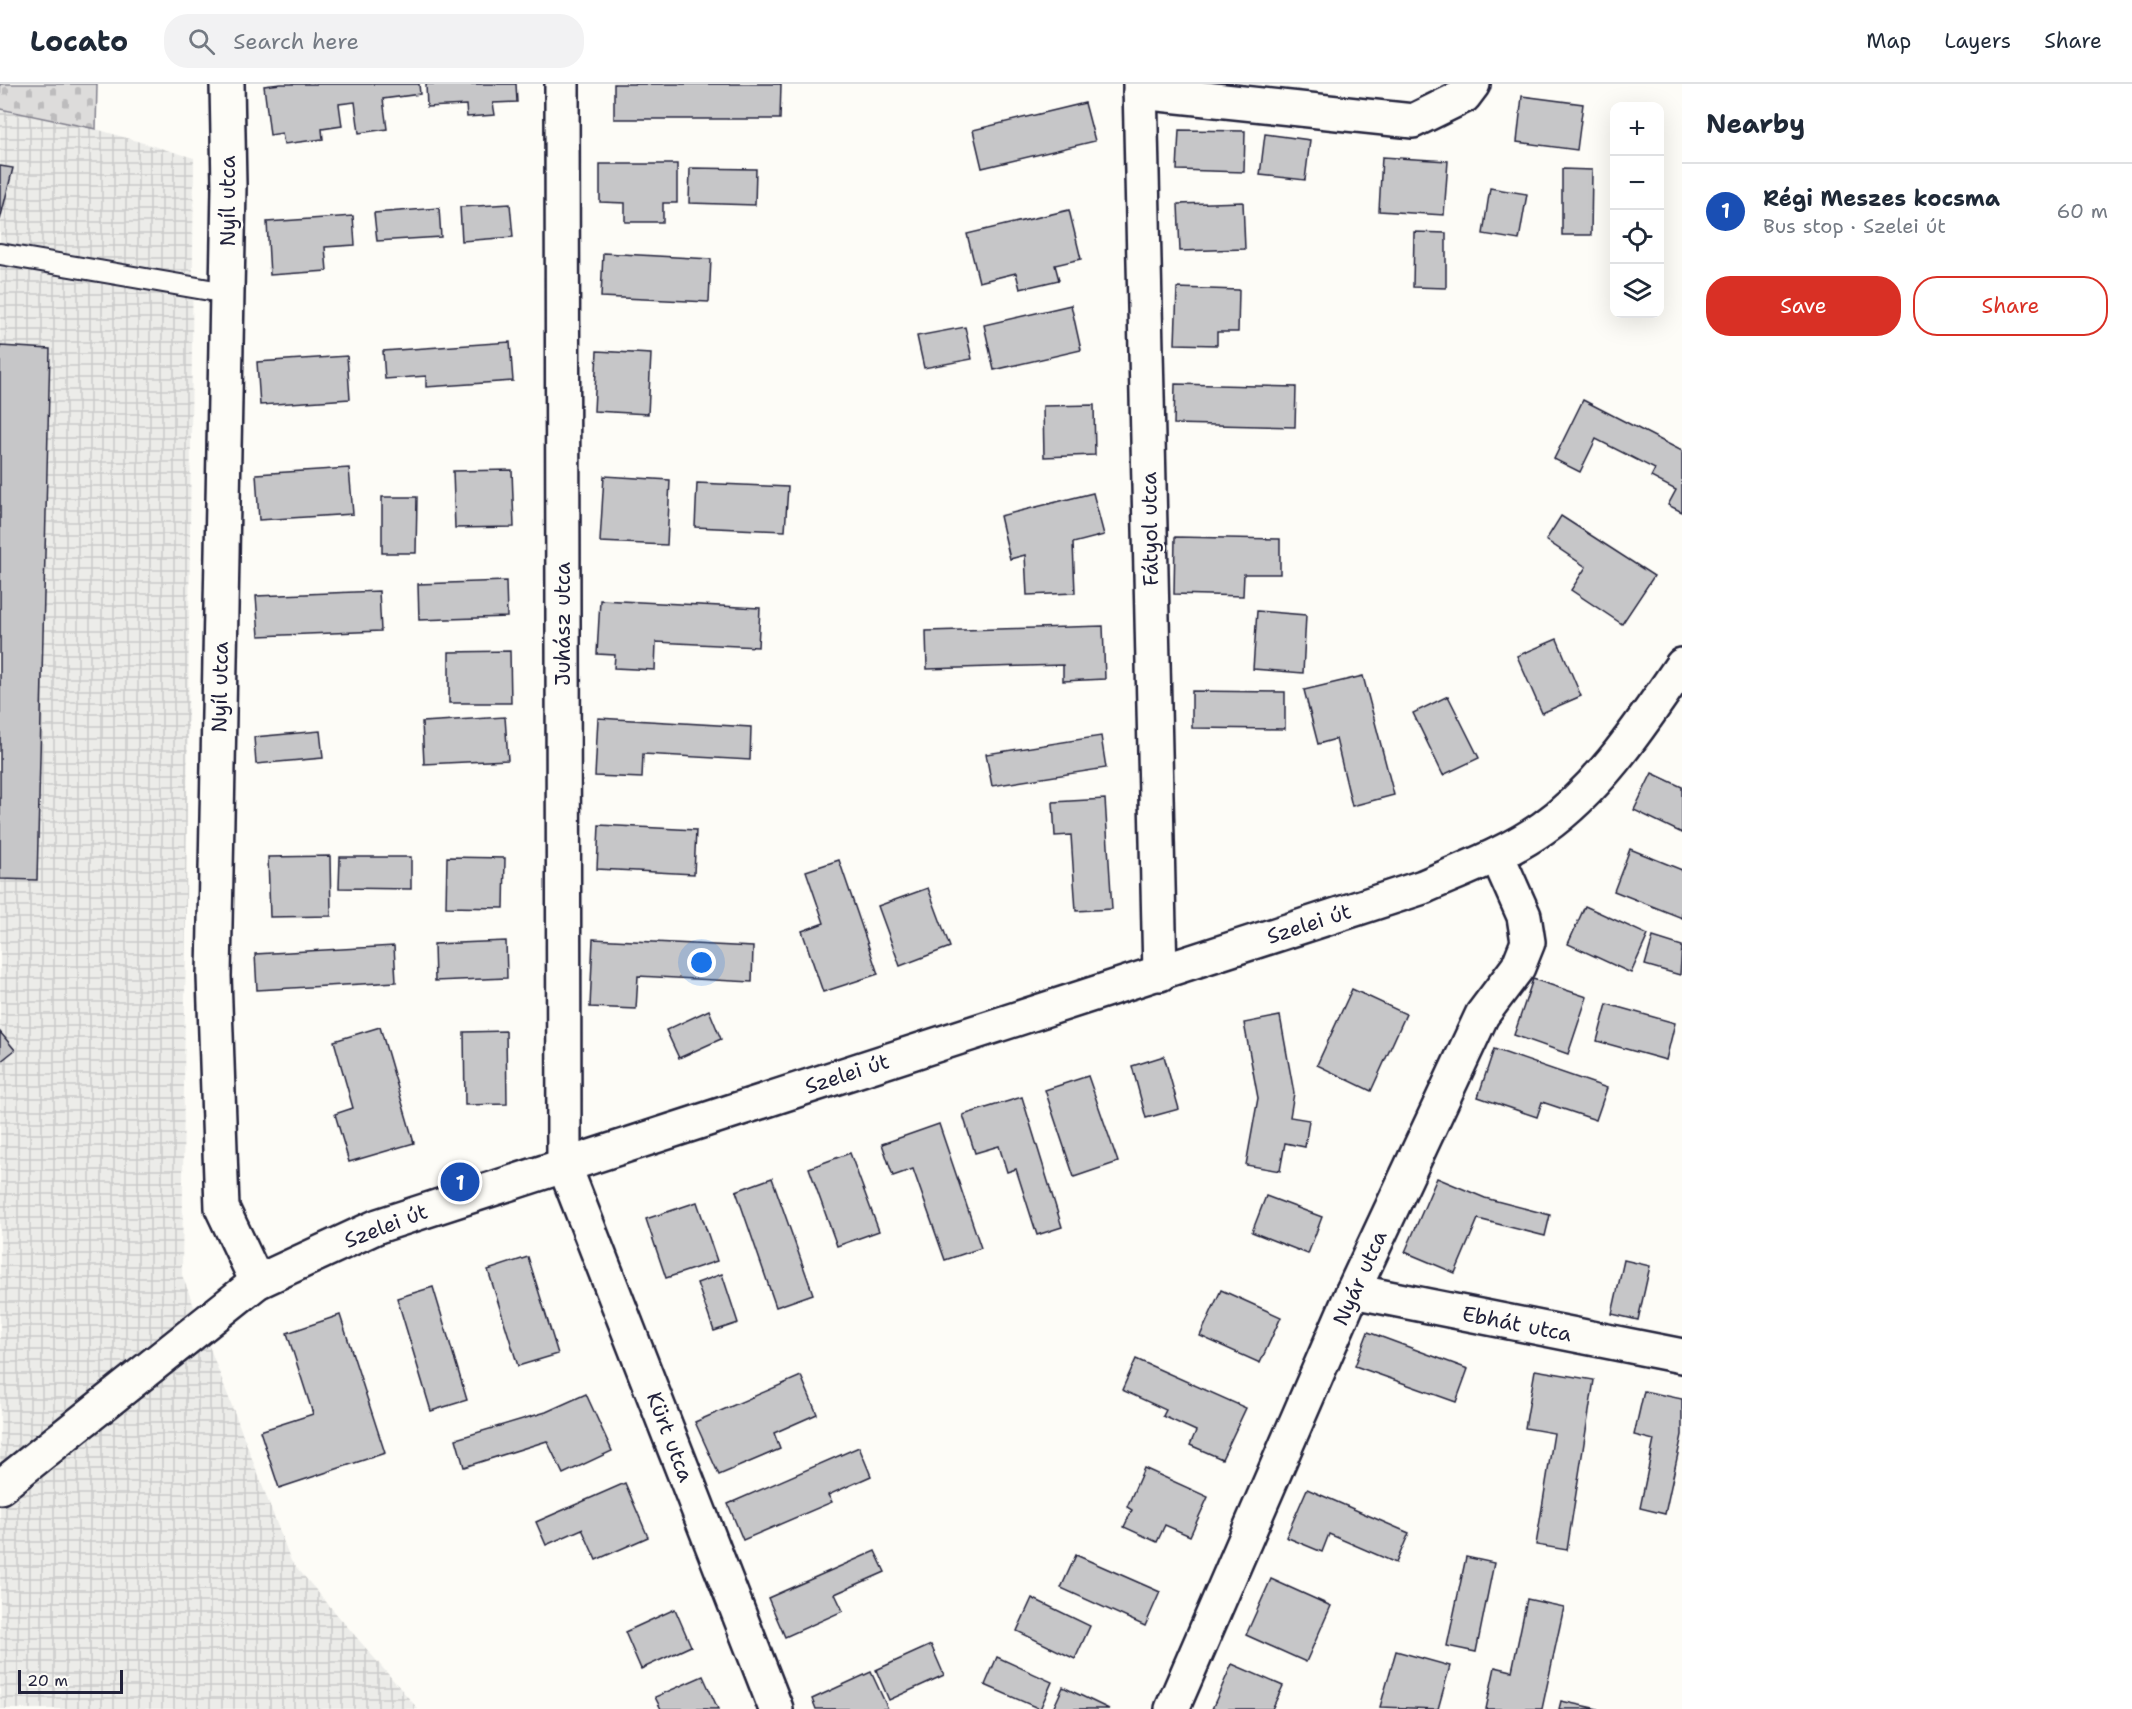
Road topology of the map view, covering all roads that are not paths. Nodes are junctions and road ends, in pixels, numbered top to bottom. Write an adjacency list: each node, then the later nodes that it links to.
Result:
1 (227, 84): 6 (street, Nyíl utca)
2 (562, 84): 10 (street, Juhász utca)
3 (1473, 84): 4 (street)
4 (1140, 88): 9 (street, Fátyol utca)
5 (0, 254): 6 (lane)
6 (227, 293): 11 (street, Nyíl utca)
7 (1682, 665): 8 (street, Szelei út)
8 (1497, 855): 9 (street, Szelei út); 12 (street, Nyár utca)
9 (1160, 974): 10 (street, Szelei út)
10 (564, 1165): 11 (street, Szelei út); 15 (street, Kürt utca)
11 (257, 1282): 14 (street, Szelei út)
12 (1353, 1291): 13 (street, Ebhát utca); 16 (street, Nyár utca)
13 (1682, 1356)
14 (0, 1487)
15 (776, 1709)
16 (1172, 1709)

